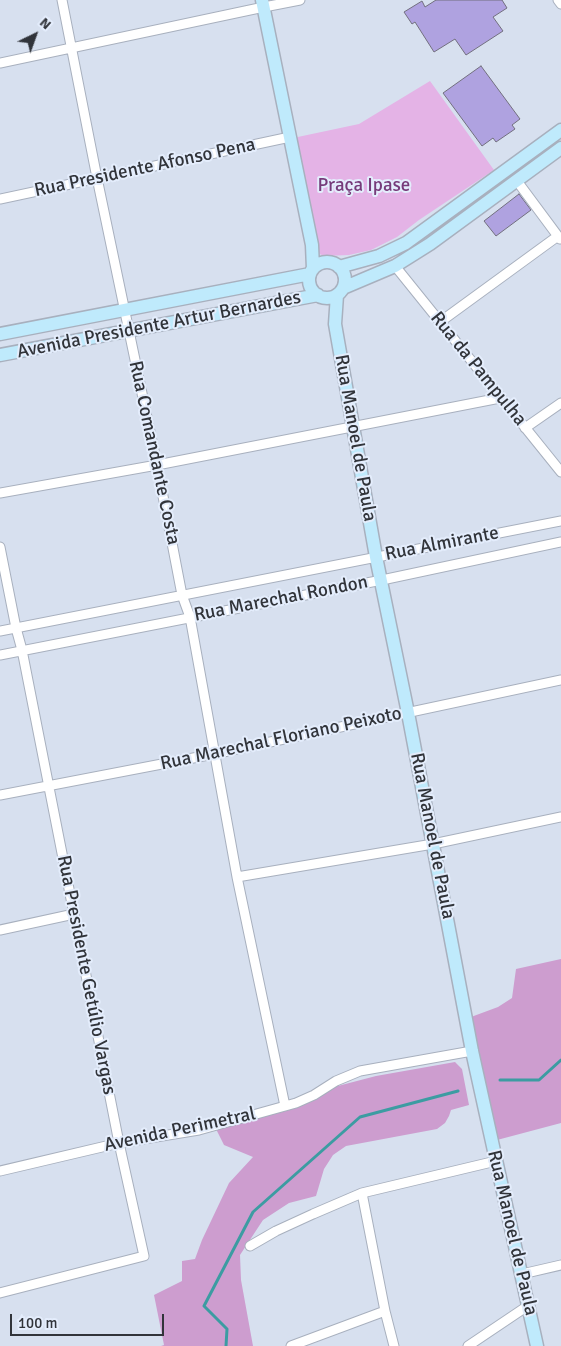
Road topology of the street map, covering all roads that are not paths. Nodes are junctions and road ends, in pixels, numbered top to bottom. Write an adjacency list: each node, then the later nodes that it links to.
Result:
1 (62, 0): 6 (street, Rua Comandante Costa)
2 (300, 0): 4 (street)
3 (558, 0): 5 (street)
4 (263, 3): 6 (street); 9 (main road)
5 (561, 4)
6 (72, 48): 7 (street); 11 (street, Rua Comandante Costa)
7 (0, 63)
8 (561, 130): 16 (main road)
9 (290, 137): 11 (street, Rua Presidente Afonso Pena); 15 (main road)
10 (561, 148): 12 (main road)
11 (97, 178): 13 (street, Rua Presidente Afonso Pena); 21 (street, Rua Comandante Costa)
12 (517, 181): 14 (street); 17 (main road)
13 (0, 199)
14 (559, 238): 22 (street)
15 (312, 245): 16 (main road); 18 (main road)
16 (334, 265): 18 (main road); 19 (main road)
17 (395, 266): 19 (main road); 22 (street, Rua da Pampulha)
18 (312, 272): 20 (main road); 21 (main road, Avenida Presidente Artur Bernardes)
19 (340, 292): 20 (main road); 23 (main road, Rua Manoel de Paula)
20 (320, 296): 23 (main road, Rua Manoel de Paula); 24 (main road, Avenida Presidente Artur Bernardes)
21 (125, 310): 24 (street, Rua Comandante Costa); 25 (main road, Avenida Presidente Artur Bernardes)
22 (440, 322): 27 (street, Rua da Pampulha)
23 (335, 324): 29 (main road, Rua Manoel de Paula)
24 (128, 330): 26 (main road, Avenida Presidente Artur Bernardes); 31 (street, Rua Comandante Costa)
25 (0, 334)
26 (0, 355)
27 (500, 398): 29 (street); 30 (street, Rua da Pampulha)
28 (561, 402): 30 (street)
29 (352, 426): 31 (street); 37 (main road, Rua Manoel de Paula)
30 (525, 428): 32 (street, Rua da Pampulha)
31 (157, 465): 33 (street); 39 (street, Rua Comandante Costa)
32 (561, 472)
33 (0, 493)
34 (561, 521): 37 (street, Rua Almirante)
35 (561, 542): 38 (street, Rua Marechal Rondon)
36 (0, 548): 41 (street, Rua Presidente Getúlio Vargas)
37 (376, 557): 38 (main road, Rua Manoel de Paula); 39 (street, Rua Almirante)
38 (382, 580): 40 (street, Rua Marechal Rondon); 46 (main road, Rua Manoel de Paula)
39 (182, 595): 40 (street, Rua Comandante Costa); 41 (street, Rua Almirante)
40 (190, 617): 43 (street, Rua Marechal Rondon); 47 (street, Rua Comandante Costa)
41 (16, 628): 42 (street, Rua Almirante); 43 (street, Rua Presidente Getúlio Vargas)
42 (0, 631)
43 (22, 650): 44 (street, Rua Marechal Rondon); 48 (street, Rua Presidente Getúlio Vargas)
44 (0, 655)
45 (561, 680): 46 (street, Rua Marechal Floriano Peixoto)
46 (408, 713): 47 (street, Rua Marechal Floriano Peixoto); 51 (main road, Rua Manoel de Paula)
47 (214, 754): 48 (street, Rua Marechal Floriano Peixoto); 52 (street, Rua Comandante Costa)
48 (49, 786): 49 (street, Rua Marechal Floriano Peixoto); 53 (street, Rua Presidente Getúlio Vargas)
49 (0, 796)
50 (561, 817): 51 (street)
51 (433, 844): 52 (street); 55 (main road, Rua Manoel de Paula)
52 (237, 877): 56 (street, Rua Comandante Costa)
53 (74, 914): 54 (street); 57 (street, Rua Presidente Getúlio Vargas)
54 (0, 930)
55 (472, 1051): 56 (street, Avenida Perimetral); 58 (main road, Rua Manoel de Paula)
56 (285, 1106): 57 (street, Avenida Perimetral)
57 (119, 1143): 59 (street, Avenida Perimetral); 64 (street, Rua Presidente Getúlio Vargas)
58 (496, 1160): 60 (street); 63 (main road, Rua Manoel de Paula)
59 (0, 1171)
60 (362, 1194): 61 (street); 66 (street)
61 (250, 1246)
62 (561, 1265): 63 (street)
63 (522, 1274): 65 (main road, Rua Manoel de Paula)
64 (0, 1293)
65 (529, 1305): 69 (street); 70 (main road, Rua Manoel de Paula)
66 (385, 1311): 67 (street); 68 (street)
67 (290, 1346)
68 (394, 1346)
69 (468, 1346)
70 (537, 1346)

